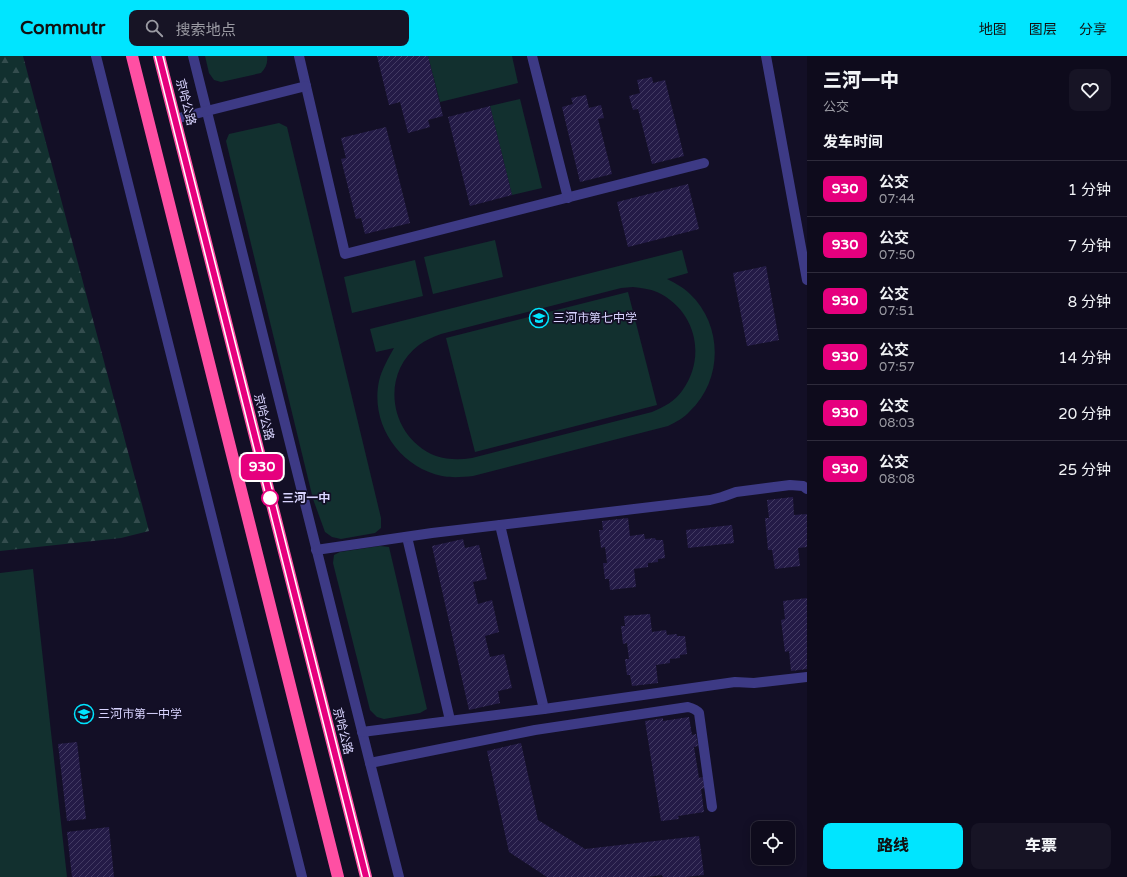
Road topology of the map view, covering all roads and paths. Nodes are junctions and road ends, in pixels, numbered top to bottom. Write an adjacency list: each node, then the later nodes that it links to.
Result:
1 (96, 56): 24 (street)
2 (132, 56): 25 (highway)
3 (159, 56): 10 (highway, 京哈公路)
4 (193, 56): 9 (street)
5 (299, 56): 8 (street)
6 (532, 56): 12 (street)
7 (766, 56): 13 (street)
8 (306, 86): 9 (street); 12 (street)
9 (206, 112): 10 (street); 17 (street)
10 (175, 119): 26 (highway, 京哈公路)
11 (704, 163): 12 (street)
12 (568, 198)
13 (807, 280)
14 (807, 489): 15 (street)
15 (500, 525): 16 (street); 19 (street)
16 (407, 537): 17 (street); 20 (street)
17 (316, 550): 21 (street)
18 (807, 677): 19 (street)
19 (544, 709): 20 (street)
20 (450, 720): 21 (street)
21 (362, 732): 22 (street)
22 (370, 763): 23 (street); 27 (street)
23 (712, 807)
24 (302, 877)
25 (338, 877)
26 (366, 877)
27 (399, 877)

